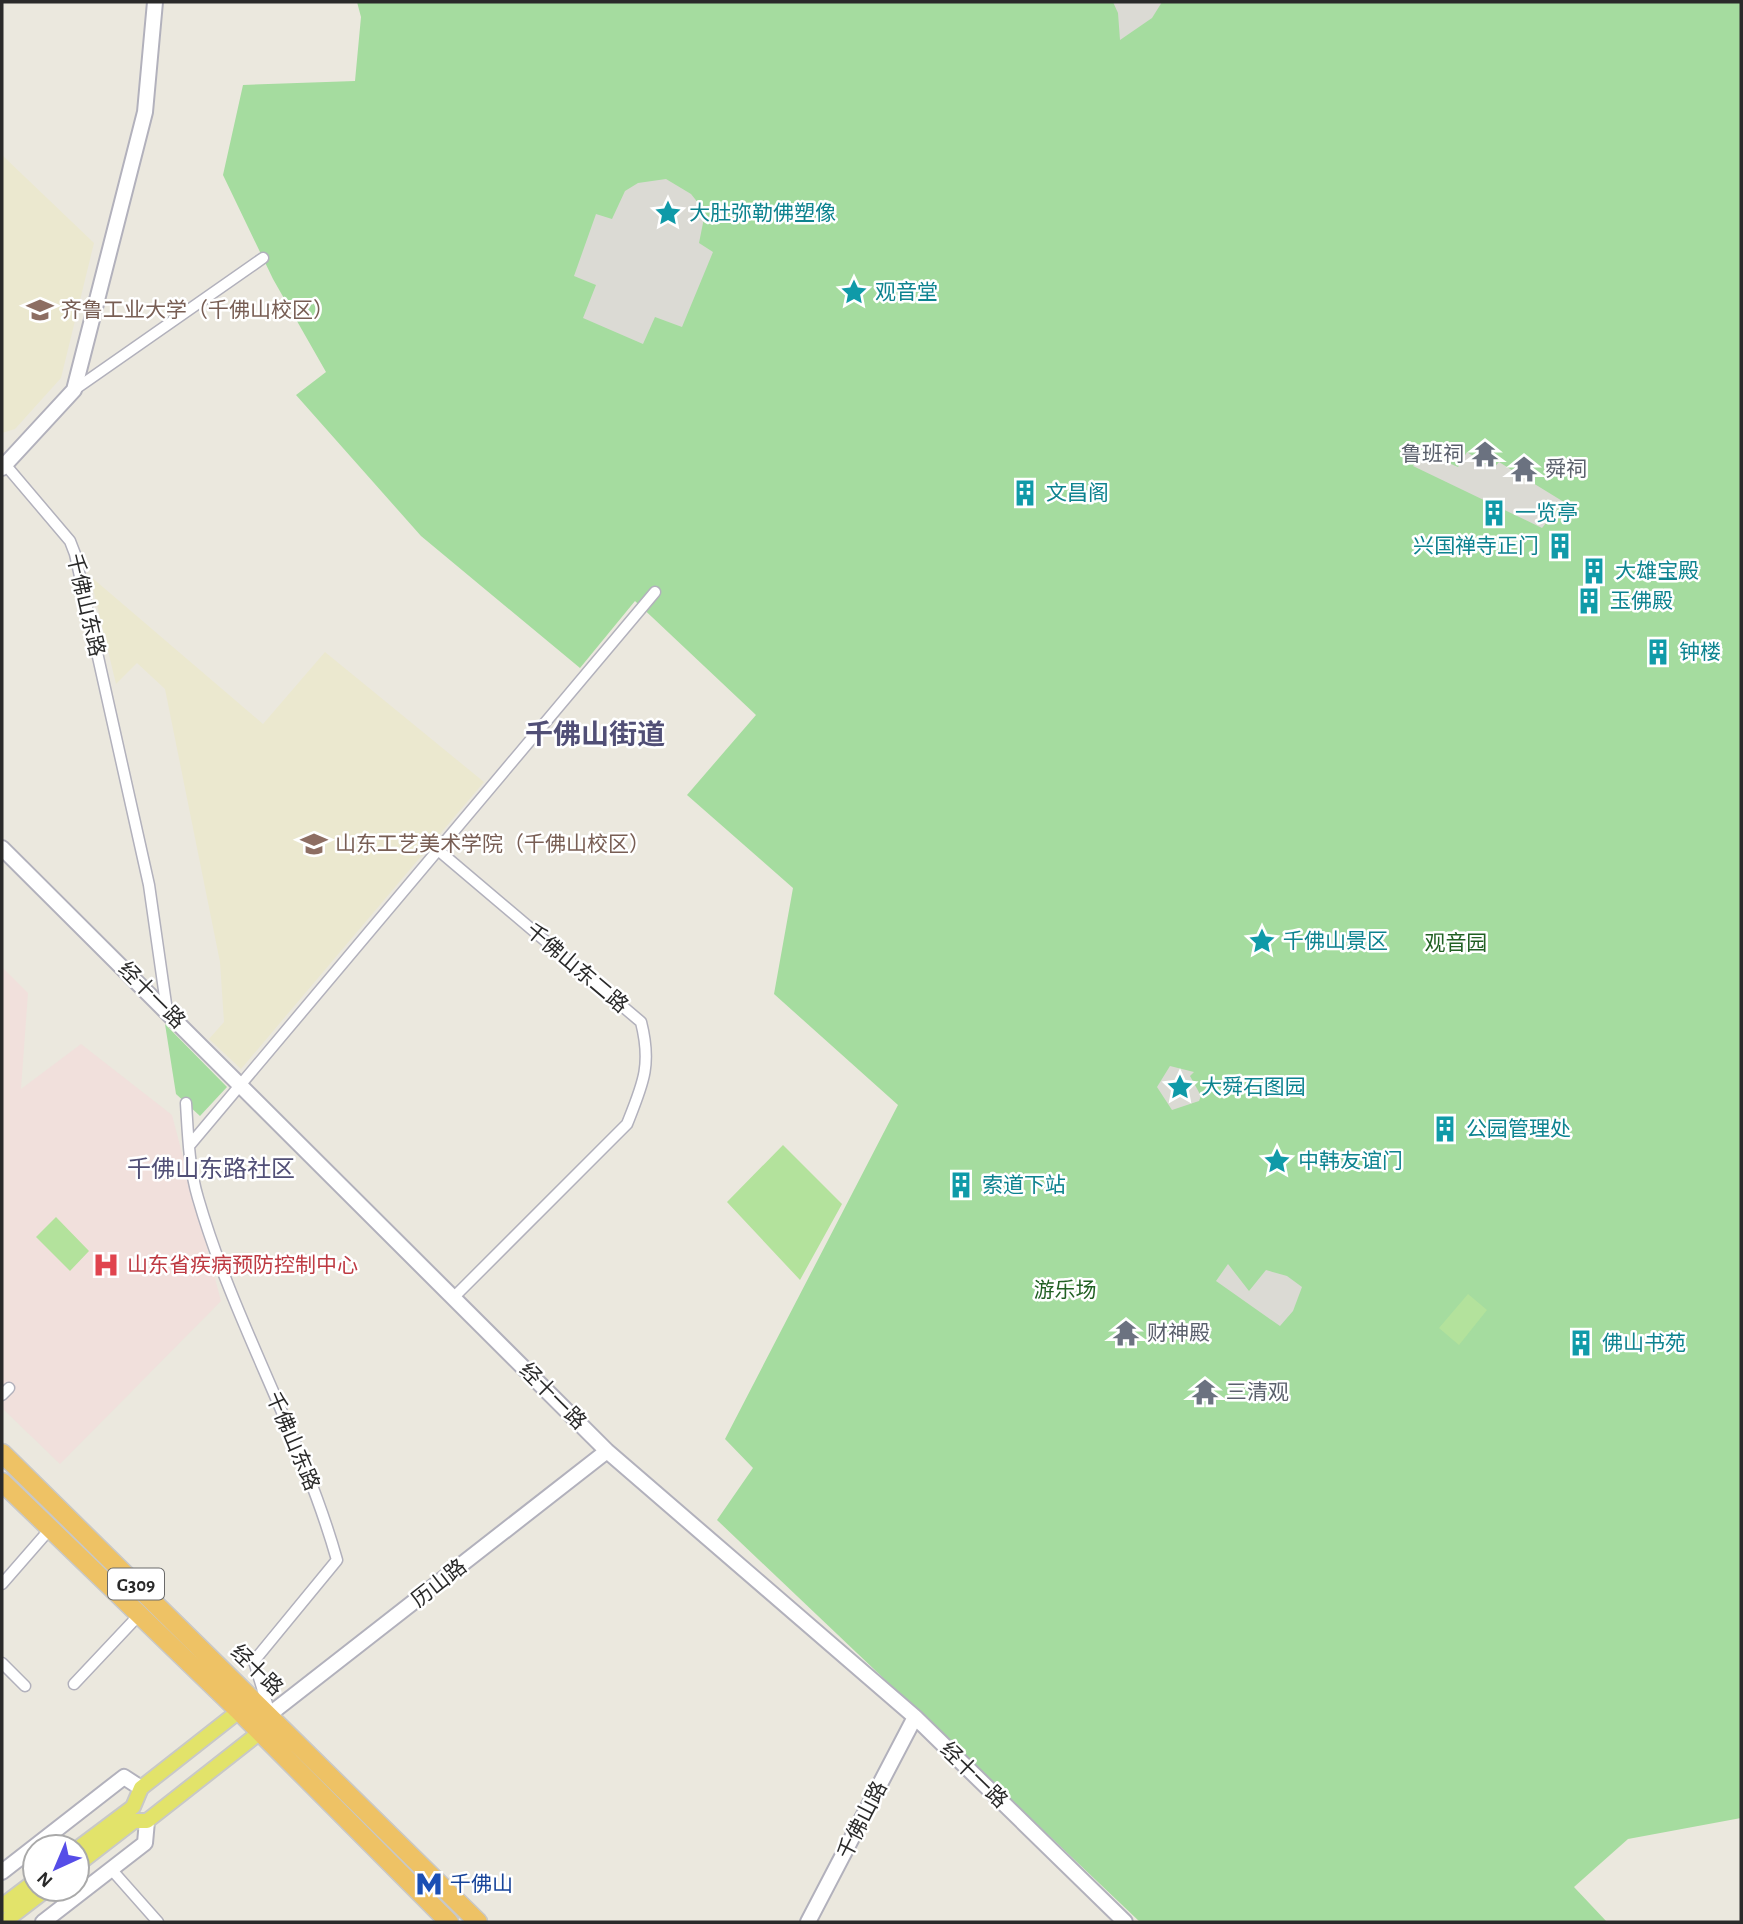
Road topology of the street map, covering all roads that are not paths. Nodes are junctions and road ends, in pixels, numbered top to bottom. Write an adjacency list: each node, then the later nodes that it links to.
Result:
1 (155, 2): 3 (street, 千佛山东路)
2 (263, 258): 3 (street)
3 (74, 390): 4 (street, 千佛山东路)
4 (3, 465): 8 (street, 千佛山东路)
5 (655, 592): 7 (street)
6 (2, 848): 8 (street, 经十一路)
7 (438, 850): 9 (street); 12 (street, 千佛山东二路)
8 (167, 1011): 9 (street, 经十一路)
9 (240, 1084): 11 (street); 12 (street, 经十一路)
10 (186, 1103): 11 (street, 千佛山东路)
11 (189, 1146): 23 (street, 千佛山东路)
12 (454, 1297): 13 (street, 经十一路)
13 (607, 1451): 23 (street, 历山路); 24 (street, 经十一路)
14 (2, 1453): 23 (highway, 经十路 / G309)
15 (2, 1482): 16 (highway, 经十路 / G309)
16 (50, 1528): 17 (street); 18 (highway, 经十路 / G309)
17 (2, 1584)
18 (139, 1615): 20 (street); 22 (highway, 经十路 / G309)
19 (2, 1663): 21 (street)
20 (74, 1684)
21 (25, 1686)
22 (239, 1711): 23 (main road); 25 (highway, 经十路 / G309); 26 (main road)
23 (270, 1714): 25 (main road, 历山路); 39 (highway, 经十路 / G309)
24 (915, 1717): 40 (street, 千佛山路); 41 (street, 经十一路)
25 (259, 1733): 27 (main road, 历山路); 38 (highway, 经十路 / G309)
26 (141, 1788): 28 (main road); 31 (street)
27 (147, 1821): 29 (main road, 历山路); 30 (street)
28 (91, 1838)
29 (91, 1854)
30 (111, 1869): 36 (street); 37 (street)
31 (2, 1872)
32 (21, 1892): 34 (main road)
33 (29, 1903): 35 (main road)
34 (2, 1906)
35 (4, 1922)
36 (43, 1922)
37 (158, 1922)
38 (449, 1922)
39 (478, 1922)
40 (808, 1922)
41 (1125, 1922)

